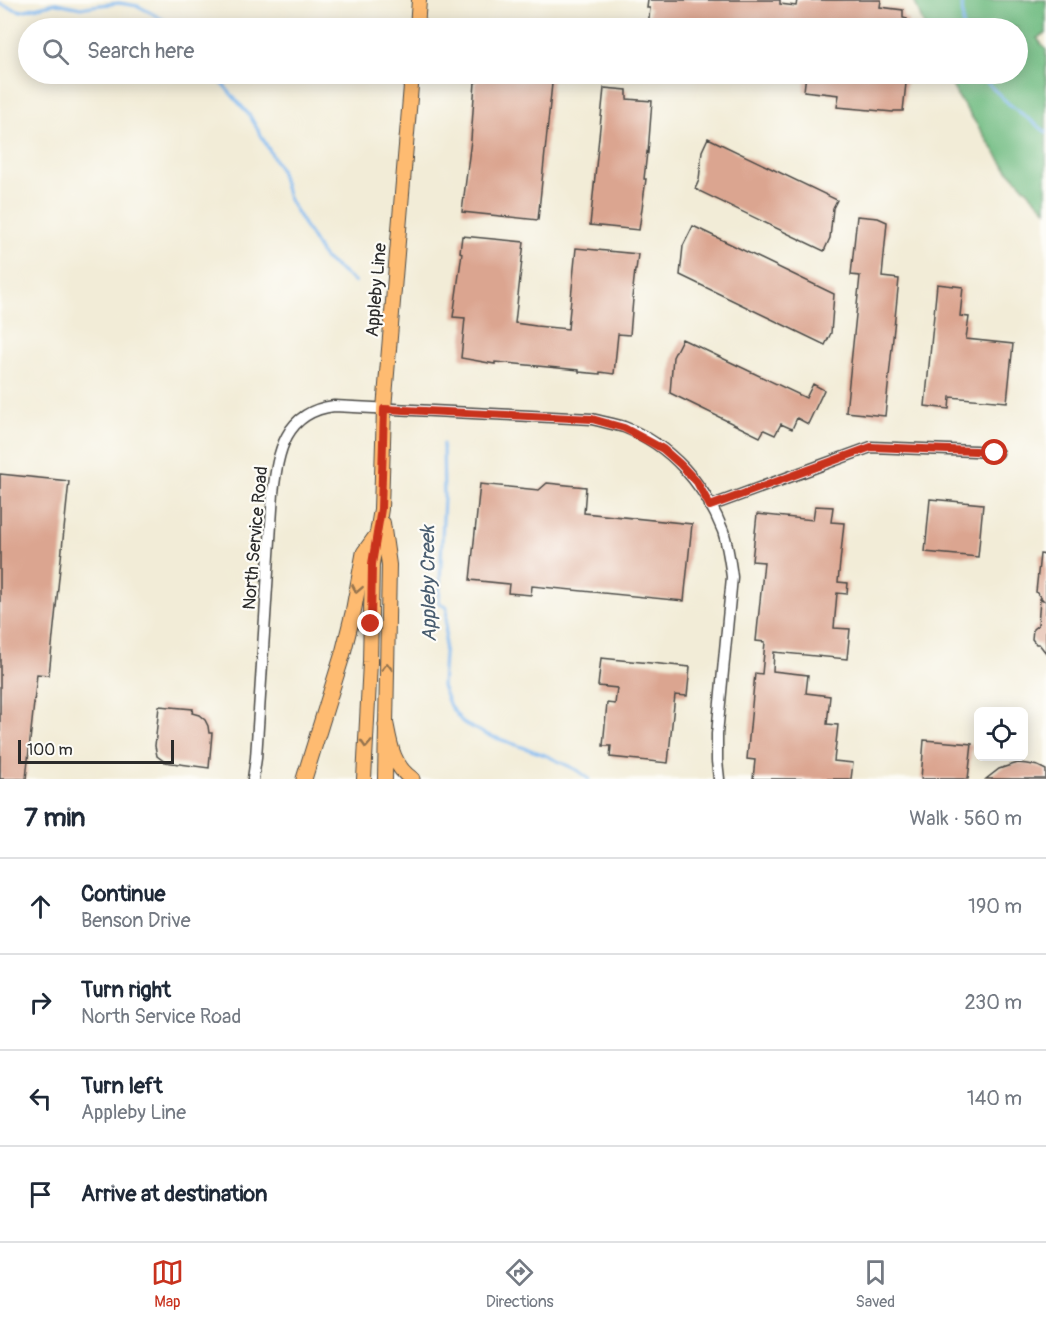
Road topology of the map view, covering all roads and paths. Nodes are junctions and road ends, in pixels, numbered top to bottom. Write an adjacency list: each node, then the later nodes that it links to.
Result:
1 (419, 0): 2 (main road)
2 (418, 18)
3 (411, 84): 4 (main road, Appleby Line)
4 (384, 409): 6 (street, North Service Road); 7 (main road, Appleby Line); 10 (street, North Service Road)
5 (998, 453): 6 (street)
6 (710, 506): 15 (street, North Service Road)
7 (381, 509): 8 (main road, Appleby Line); 9 (main road, Appleby Line, one-way to 7)
8 (376, 535): 11 (highway, one-way to 11); 12 (main road, Appleby Line, one-way to 12)
9 (386, 725): 13 (main road, Appleby Line); 14 (highway)
10 (253, 779)
11 (304, 779)
12 (364, 779)
13 (385, 779)
14 (412, 779)
15 (719, 779)

